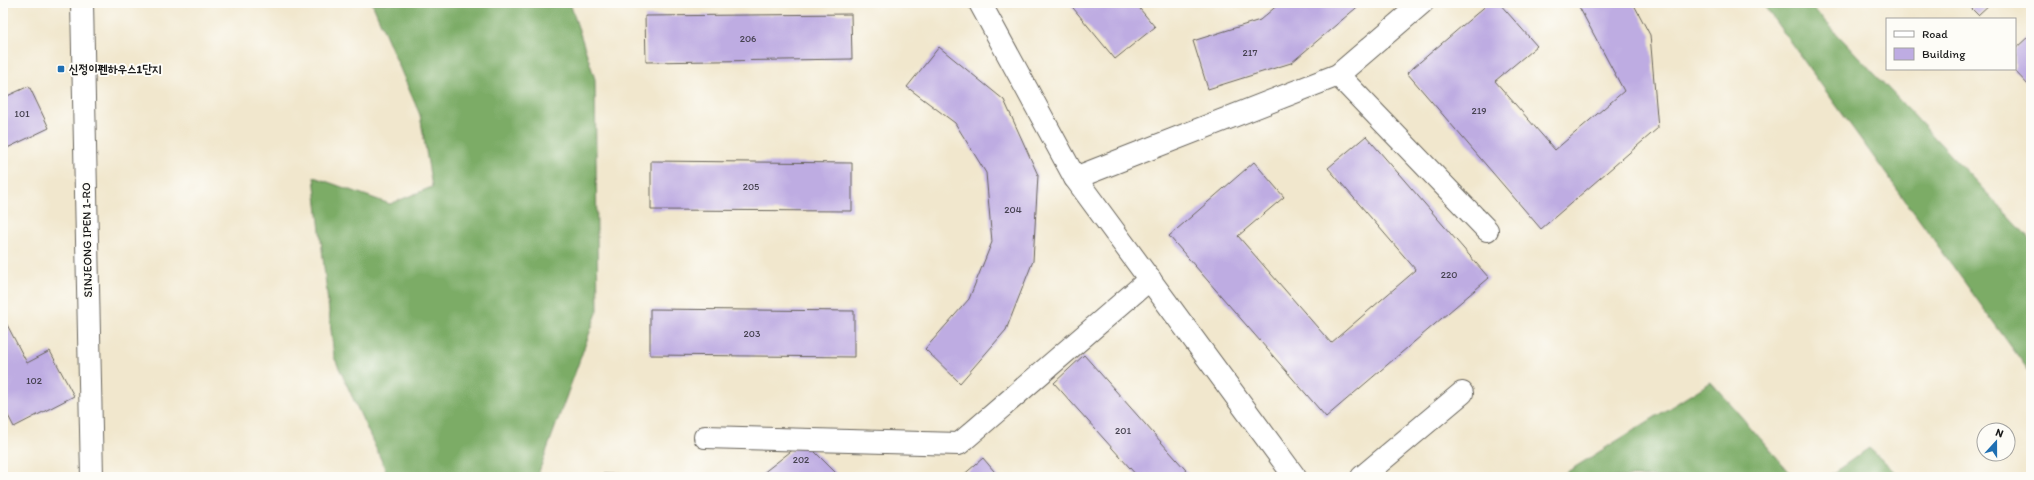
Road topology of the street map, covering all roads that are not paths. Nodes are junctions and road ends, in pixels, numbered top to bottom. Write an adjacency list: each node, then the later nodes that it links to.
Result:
1 (82, 3): 10 (street, SINJEONG IPEN 1-RO)
2 (980, 3): 5 (street)
3 (1422, 3): 4 (street)
4 (1338, 75): 5 (street); 6 (street)
5 (1075, 178): 7 (street)
6 (1487, 230)
7 (1150, 279): 9 (street); 11 (street)
8 (1462, 393): 12 (street)
9 (705, 437)
10 (92, 477)
11 (1295, 477)
12 (1362, 477)

